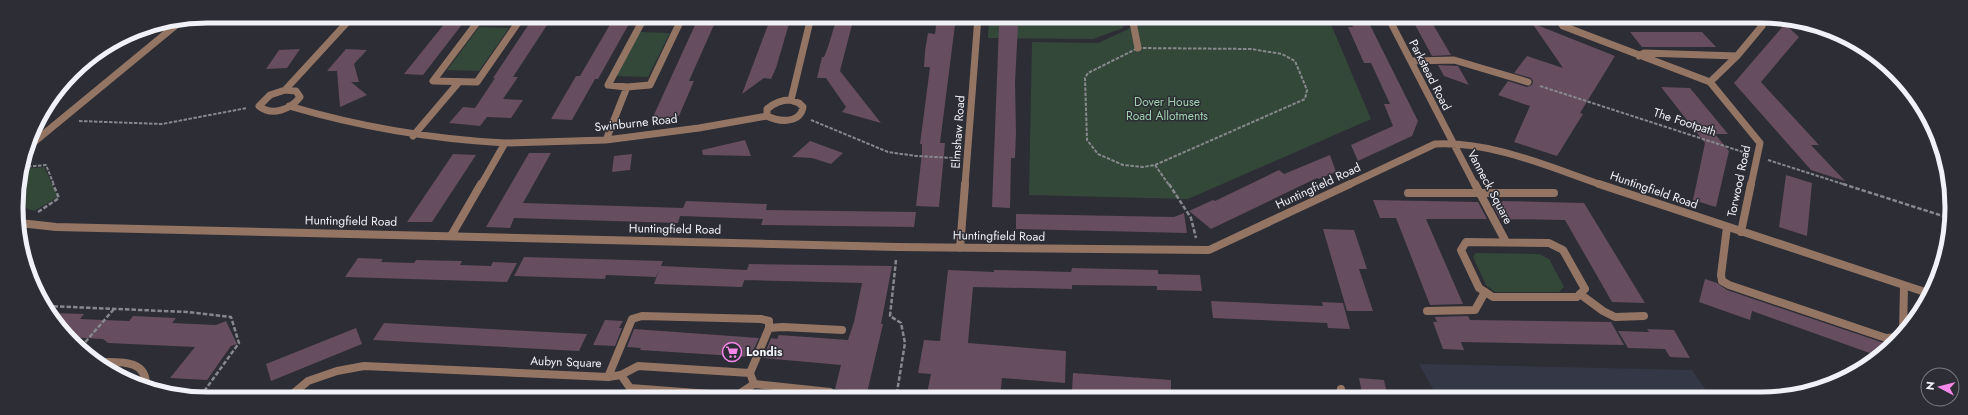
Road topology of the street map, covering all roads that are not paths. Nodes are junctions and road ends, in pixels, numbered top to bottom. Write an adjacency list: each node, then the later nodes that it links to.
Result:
1 (347, 23): 21 (street)
2 (477, 23): 17 (street)
3 (518, 23): 17 (street)
4 (641, 23): 20 (street)
5 (680, 23): 20 (street)
6 (809, 23): 22 (street)
7 (978, 23): 38 (street, Elmshaw Road)
8 (1133, 23): 13 (street)
9 (1391, 23): 16 (street, Parkstead Road)
10 (1561, 23): 14 (street)
11 (1758, 23): 15 (street)
12 (174, 27): 26 (street)
13 (1138, 48)
14 (1639, 56): 15 (street); 19 (street)
15 (1737, 56): 19 (street)
16 (1412, 61): 18 (street); 29 (street, Parkstead Road)
17 (459, 82): 25 (street)
18 (1528, 82)
19 (1710, 82): 35 (street, Torwood Road)
20 (627, 87): 27 (street)
21 (285, 90): 23 (street); 23 (street)
22 (791, 100): 24 (street); 24 (street, Swinburne Road)
23 (289, 106): 25 (street, Swinburne Road)
24 (767, 116): 27 (street, Swinburne Road)
25 (413, 136): 28 (street, Swinburne Road)
26 (36, 140)
27 (606, 140): 28 (street, Swinburne Road)
28 (505, 143): 36 (street)
29 (1453, 143): 31 (street, Vanneck Square); 34 (street, Huntingfield Road); 38 (street, Huntingfield Road)
30 (1408, 192): 31 (street)
31 (1480, 193): 32 (street); 37 (street, Vanneck Square)
32 (1554, 194)
33 (24, 223): 36 (street, Huntingfield Road)
34 (1727, 227): 35 (street, Huntingfield Road); 48 (street)
35 (1741, 232): 39 (street, Huntingfield Road)
36 (451, 236): 38 (street, Huntingfield Road)
37 (1506, 242): 40 (street, Vanneck Square); 42 (street, Vanneck Square)
38 (960, 248)
39 (1904, 286): 41 (street, Huntingfield Road); 45 (street)
40 (1485, 292): 42 (street); 43 (street)
41 (1924, 292)
42 (1580, 294): 44 (street)
43 (1427, 311)
44 (1644, 316)
45 (1903, 324)
46 (769, 328): 47 (street); 50 (street); 51 (street)
47 (842, 330)
48 (1891, 338)
49 (107, 362): 53 (street)
50 (750, 373): 52 (street); 54 (street)
51 (608, 376): 52 (street, Aubyn Square); 55 (street, Aubyn Square)
52 (621, 376): 56 (street)
53 (147, 382)
54 (754, 384): 57 (street); 58 (street)
55 (296, 392)
56 (683, 392)
57 (742, 392)
58 (830, 392)

